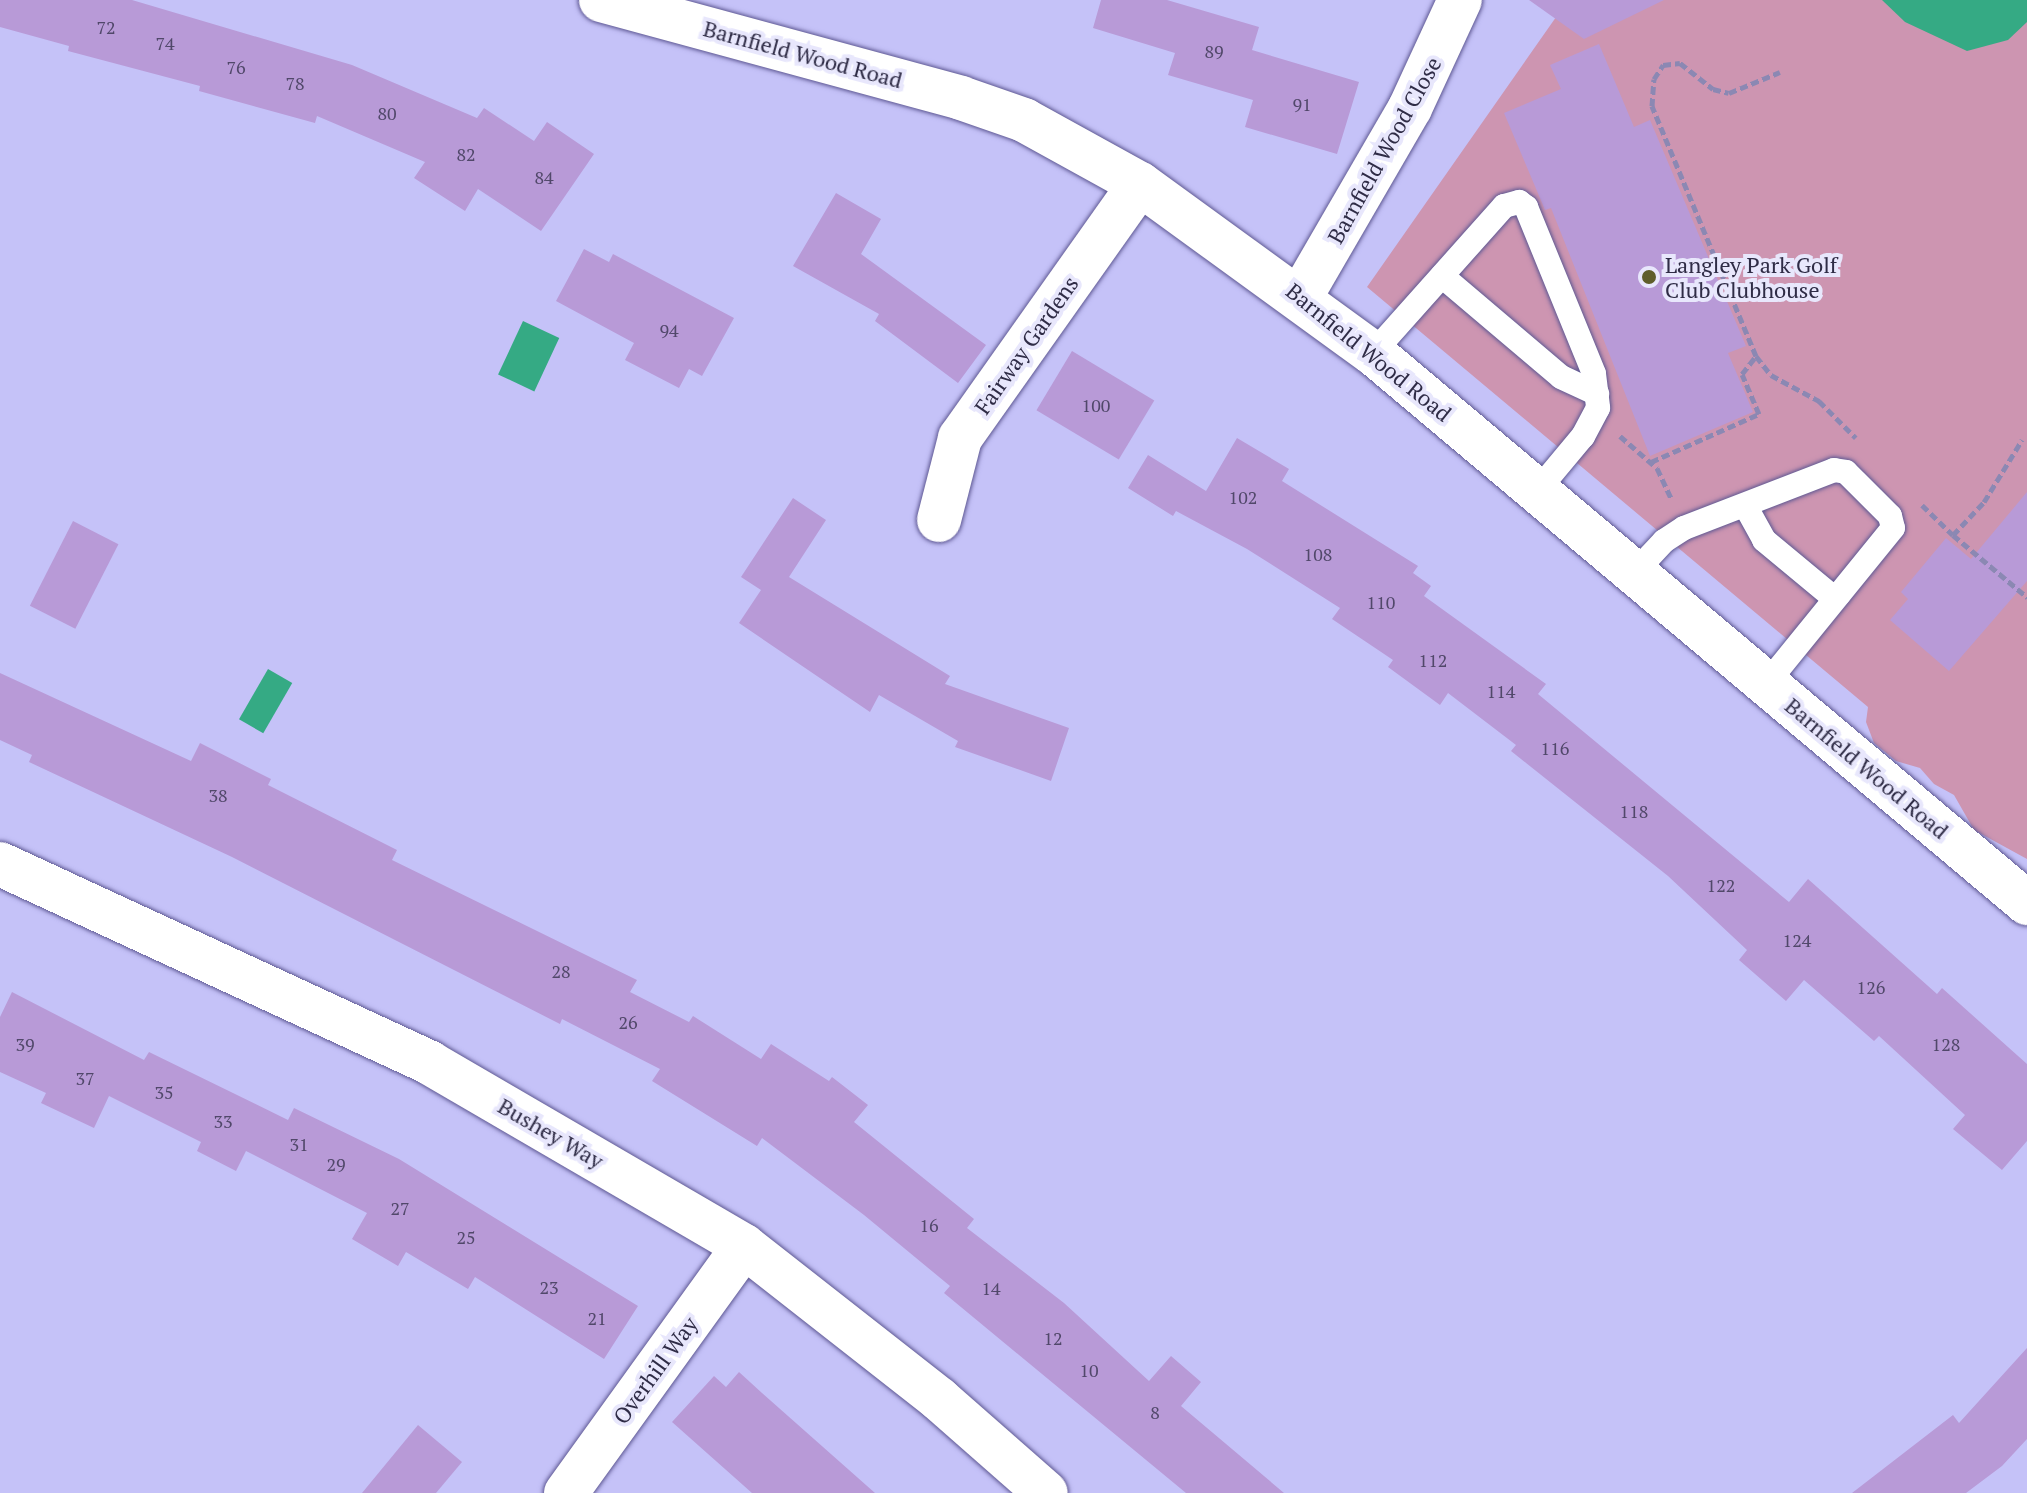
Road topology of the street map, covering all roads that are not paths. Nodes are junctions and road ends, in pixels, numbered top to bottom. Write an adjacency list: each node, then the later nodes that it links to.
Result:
1 (601, 0): 3 (street, Barnfield Wood Road)
2 (1460, 0): 5 (street, Barnfield Wood Close)
3 (1140, 184): 5 (street, Barnfield Wood Road); 10 (street, Fairway Gardens)
4 (1442, 276): 6 (lane); 7 (lane); 7 (lane)
5 (1301, 296): 6 (street, Barnfield Wood Road)
6 (1373, 353): 8 (street, Barnfield Wood Road)
7 (1596, 405): 8 (lane)
8 (1538, 490): 11 (street, Barnfield Wood Road)
9 (1746, 507): 11 (lane); 12 (lane); 12 (lane)
10 (939, 520)
11 (1635, 572): 13 (street, Barnfield Wood Road)
12 (1839, 594): 13 (lane)
13 (1767, 683): 15 (street, Barnfield Wood Road)
14 (0, 864): 16 (street, Bushey Way)
15 (2027, 903)
16 (744, 1246): 17 (street, Overhill Way); 18 (street, Bushey Way)
17 (566, 1493)
18 (1046, 1493)

